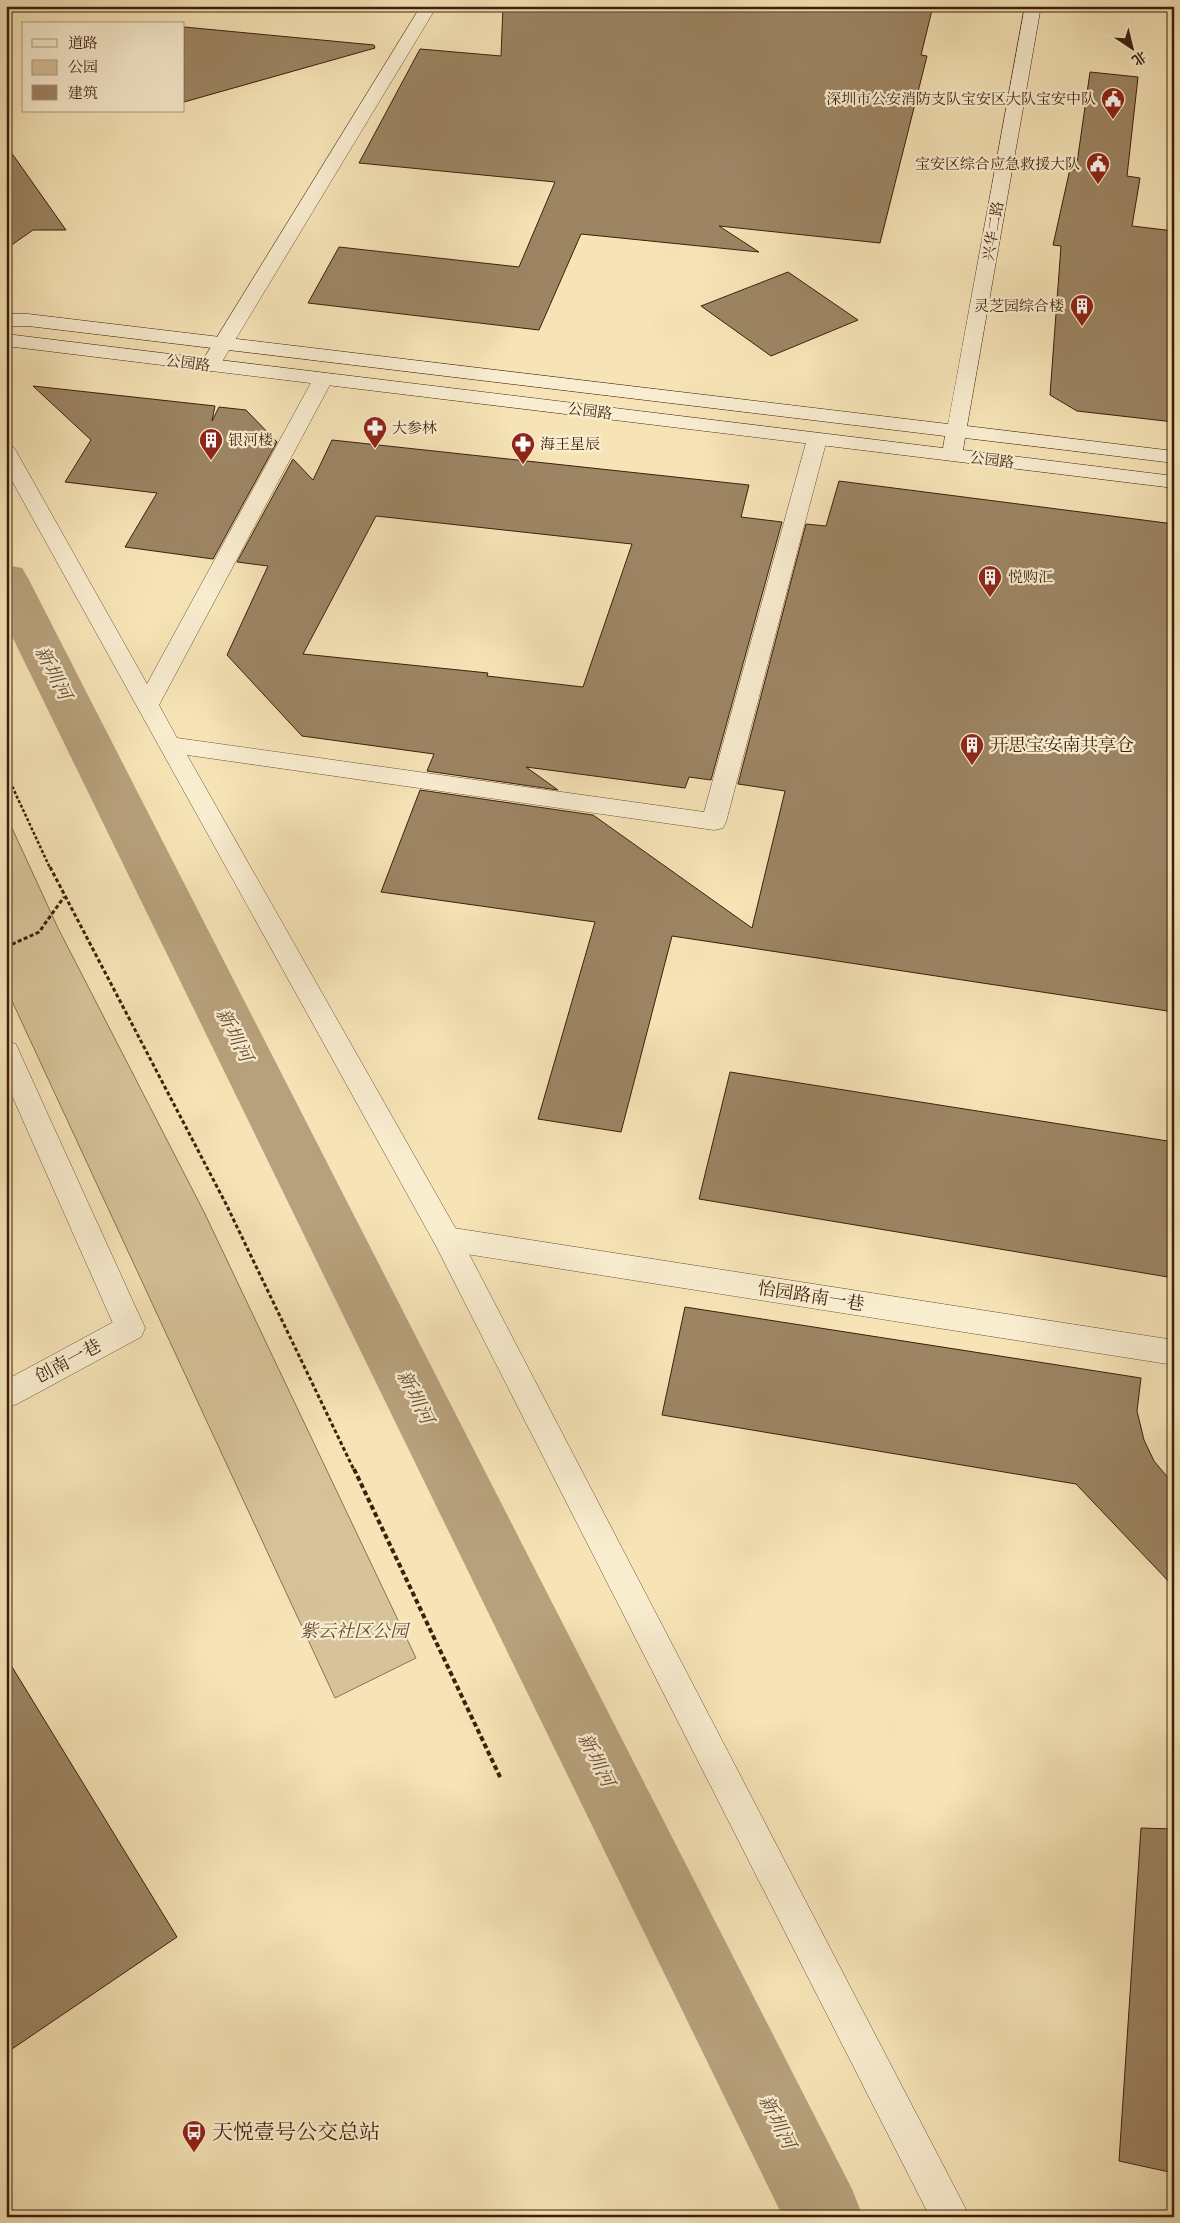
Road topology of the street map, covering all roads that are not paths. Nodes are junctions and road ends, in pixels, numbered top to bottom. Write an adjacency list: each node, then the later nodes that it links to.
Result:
1 (429, 6): 5 (main road)
2 (1033, 6): 8 (main road, 兴华二路)
3 (6, 320): 5 (main road, 公园路)
4 (6, 340): 6 (main road, 公园路)
5 (224, 344): 6 (main road); 8 (main road, 公园路)
6 (210, 365): 7 (main road, 公园路)
7 (323, 379): 9 (main road, 公园路); 14 (main road)
8 (957, 432): 11 (main road, 兴华二路); 12 (main road, 公园路)
9 (817, 439): 11 (main road, 公园路); 15 (main road)
10 (6, 451): 14 (main road)
11 (952, 455): 13 (main road, 公园路)
12 (1174, 457)
13 (1174, 482)
14 (147, 705): 15 (main road)
15 (169, 745): 17 (main road)
16 (6, 1051): 19 (main road, 创南一巷)
17 (448, 1239): 18 (main road, 怡园路南一巷); 20 (main road)
18 (1174, 1353)
19 (6, 1395)
20 (950, 2217)

